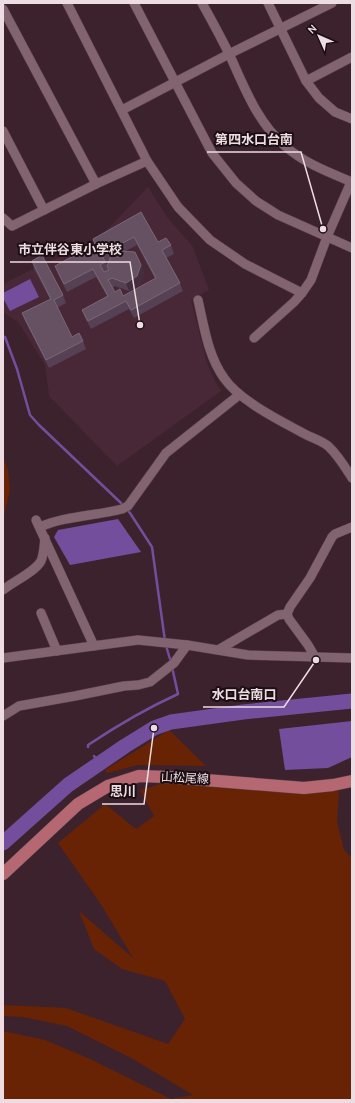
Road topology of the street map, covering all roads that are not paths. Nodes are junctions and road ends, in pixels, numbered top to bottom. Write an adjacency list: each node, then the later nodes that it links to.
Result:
1 (66, 3): 12 (street)
2 (134, 3): 11 (street)
3 (202, 3): 8 (street)
4 (268, 3): 7 (street)
5 (331, 3): 7 (street)
6 (3, 9): 17 (street)
7 (281, 28): 8 (street); 10 (street)
8 (229, 54): 11 (street); 16 (street)
9 (352, 57): 10 (street)
10 (306, 81): 13 (street)
11 (174, 82): 12 (street); 20 (street)
12 (122, 110): 15 (street)
13 (352, 119)
14 (3, 131): 18 (street)
15 (147, 161): 17 (street); 22 (street)
16 (351, 182): 20 (street)
17 (96, 184): 18 (street)
18 (44, 210): 19 (street)
19 (3, 218)
20 (327, 237): 21 (street); 22 (street)
21 (352, 248)
22 (302, 293): 24 (street)
23 (198, 300): 25 (street)
24 (254, 338)
25 (239, 395): 26 (street); 28 (street)
26 (352, 478)
27 (352, 527): 31 (street)
28 (45, 537): 29 (street); 33 (street)
29 (3, 590)
30 (41, 613): 35 (street)
31 (287, 614): 34 (street); 36 (street)
32 (187, 645): 33 (street); 34 (street); 39 (street)
33 (94, 646): 35 (street)
34 (218, 650): 36 (street)
35 (57, 651): 37 (street)
36 (315, 657): 38 (street)
37 (3, 658)
38 (352, 658)
39 (3, 716)
40 (352, 781): 41 (main road, 山松尾線)
41 (3, 874)

